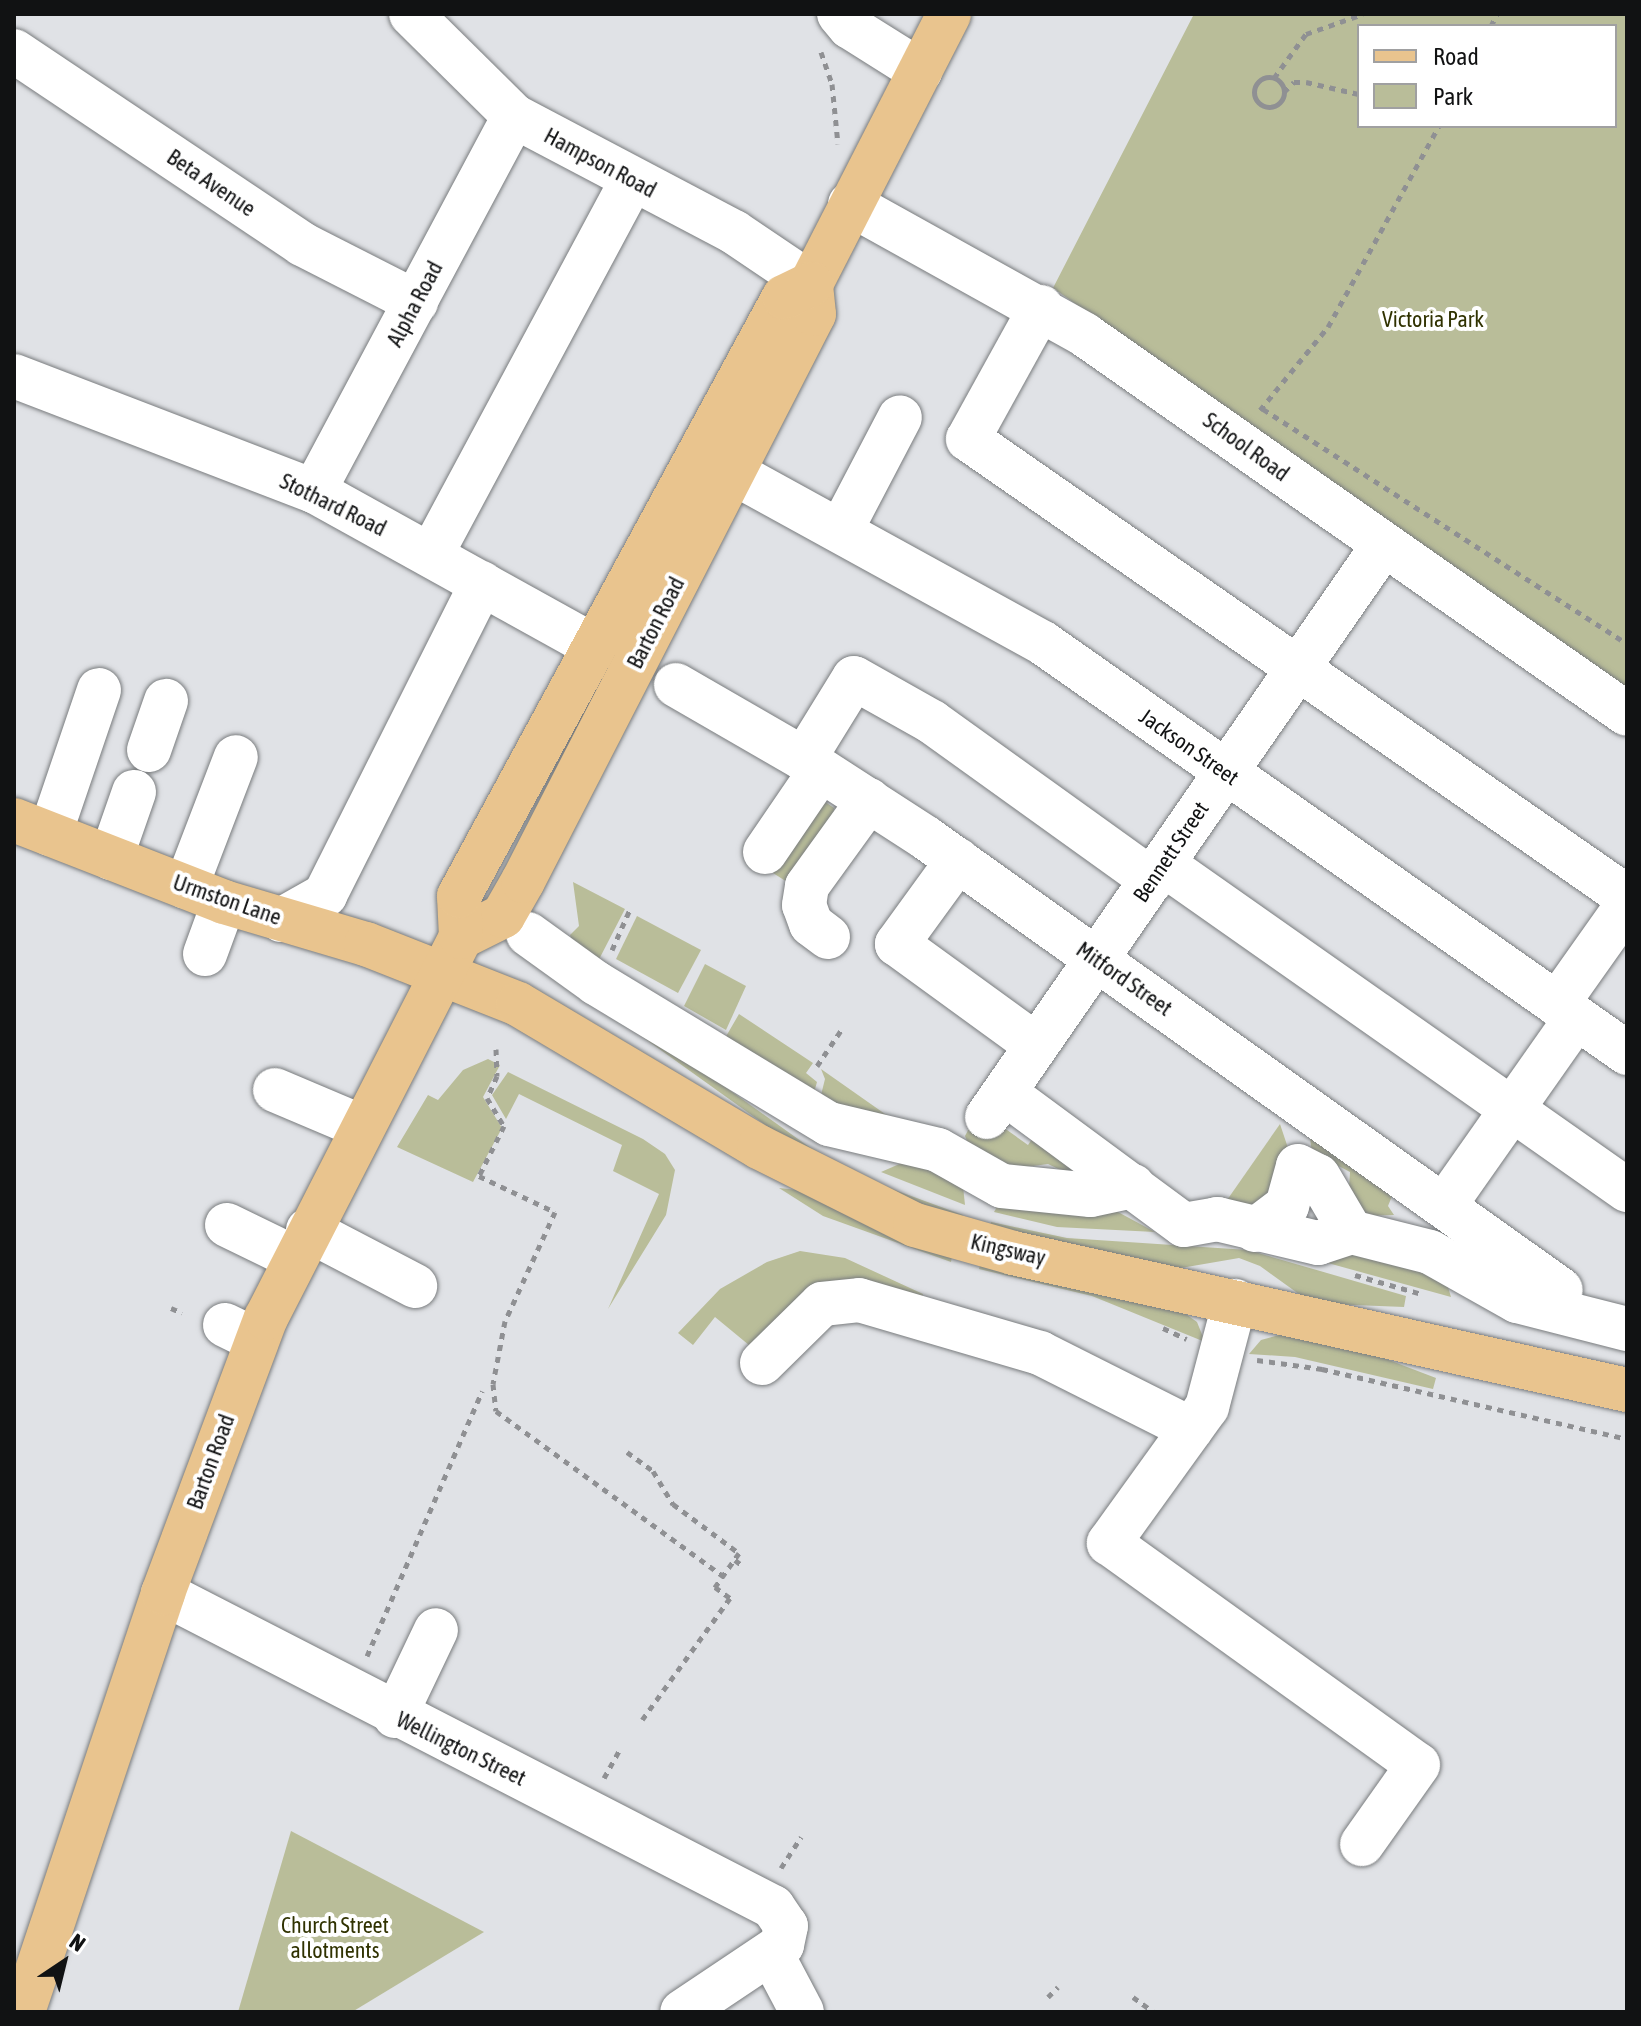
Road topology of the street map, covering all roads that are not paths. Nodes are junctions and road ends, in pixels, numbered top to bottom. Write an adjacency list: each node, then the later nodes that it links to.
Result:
1 (411, 14): 6 (street, Hampson Road)
2 (949, 14): 5 (main road, Barton Road)
3 (829, 27): 5 (street)
4 (14, 51): 10 (street, Beta Avenue)
5 (920, 71): 8 (main road, Barton Road)
6 (514, 116): 7 (street, Hampson Road); 10 (street, Alpha Road)
7 (632, 180): 9 (street, Hampson Road); 18 (street)
8 (850, 204): 9 (main road, Barton Road); 11 (street, School Road)
9 (811, 284): 14 (main road, Barton Road); 20 (main road, Barton Road)
10 (416, 302): 15 (street, Alpha Road)
11 (1041, 307): 17 (street, School Road); 22 (street)
12 (14, 376): 15 (street, Stothard Road)
13 (900, 417): 16 (street)
14 (732, 472): 16 (street, Jackson Street); 21 (main road, Barton Road)
15 (314, 491): 18 (street, Stothard Road)
16 (841, 530): 30 (street, Jackson Street)
17 (1382, 547): 22 (street, Bennett Street); 26 (street, School Road)
18 (431, 555): 19 (street, Stothard Road)
19 (482, 583): 20 (street, Stothard Road); 41 (street)
20 (594, 646): 21 (main road); 45 (main road, Barton Road)
21 (635, 666): 45 (main road, Barton Road)
22 (1299, 667): 30 (street, Bennett Street); 39 (street)
23 (676, 685): 29 (street, Mitford Street)
24 (99, 690): 33 (street)
25 (166, 701): 27 (street)
26 (1627, 714)
27 (149, 750)
28 (236, 757): 38 (street)
29 (812, 764): 32 (street, Mitford Street); 34 (street); 37 (street)
30 (1225, 772): 37 (street, Bennett Street); 47 (street, Jackson Street)
31 (134, 792): 35 (street)
32 (869, 800): 36 (street, Mitford Street); 42 (street)
33 (32, 827): 35 (main road, Urmston Lane)
34 (765, 852)
35 (111, 858): 38 (main road, Urmston Lane)
36 (958, 860): 46 (street, Mitford Street); 48 (street)
37 (1157, 872): 46 (street, Bennett Street); 53 (street)
38 (205, 895): 41 (main road, Urmston Lane); 44 (street)
39 (1627, 897)
40 (1627, 905): 47 (street)
41 (281, 920): 45 (main road, Urmston Lane)
42 (828, 937)
43 (538, 947): 55 (street)
44 (205, 954)
45 (451, 956): 54 (main road, Barton Road); 65 (main road, Kingsway)
46 (1096, 958): 48 (street, Bennett Street); 59 (street, Mitford Street)
47 (1567, 1011): 49 (street, Jackson Street); 53 (street)
48 (1036, 1045): 52 (street, Bennett Street)
49 (1627, 1053)
50 (275, 1090): 54 (street)
51 (1294, 1108): 56 (street)
52 (993, 1109): 55 (street, Bennett Street); 57 (street)
53 (1512, 1110): 58 (street); 59 (street)
54 (360, 1126): 63 (main road, Barton Road)
55 (938, 1150): 57 (street)
56 (1298, 1166): 61 (street); 62 (street)
57 (1133, 1186): 61 (street)
58 (1627, 1190)
59 (1444, 1206): 66 (street, Mitford Street)
60 (227, 1225): 63 (street)
61 (1255, 1230): 62 (street)
62 (1351, 1232): 66 (street)
63 (301, 1244): 64 (street); 71 (main road, Barton Road)
64 (415, 1286)
65 (1235, 1301): 69 (main road, Kingsway); 70 (street)
66 (1553, 1306): 67 (street)
67 (1627, 1329)
68 (762, 1363): 70 (street)
69 (1627, 1390)
70 (1191, 1429): 74 (street)
71 (163, 1593): 73 (street, Wellington Street); 76 (main road, Barton Road)
72 (436, 1630): 73 (street)
73 (395, 1716): 75 (street, Wellington Street)
74 (1362, 1844)
75 (772, 1955): 77 (street); 78 (street)
76 (23, 2012)
77 (682, 2012)
78 (802, 2012)

